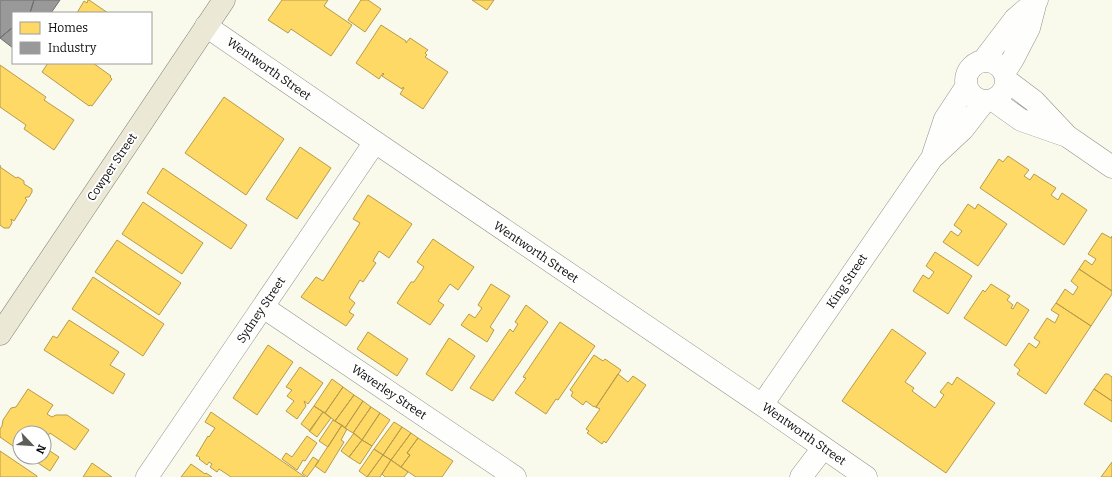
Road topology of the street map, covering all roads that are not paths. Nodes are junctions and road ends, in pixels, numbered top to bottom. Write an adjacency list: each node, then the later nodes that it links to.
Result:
1 (224, 0): 3 (main road, Cowper Street)
2 (1036, 0): 4 (street); 5 (street)
3 (206, 26): 9 (street, Wentworth Street); 13 (main road, Cowper Street)
4 (984, 61): 5 (street); 6 (street)
5 (1005, 76): 7 (street); 8 (street)
6 (966, 87): 7 (street); 10 (street, King Street)
7 (988, 101): 8 (street); 10 (street, King Street)
8 (1067, 136): 11 (street)
9 (375, 142): 12 (street, Sydney Street); 14 (street, Wentworth Street)
10 (932, 158): 14 (street, King Street)
11 (1112, 167)
12 (263, 307): 16 (street, Sydney Street); 17 (street, Waverley Street)
13 (0, 334)
14 (762, 405): 15 (street, Wentworth Street)
15 (823, 448): 18 (street); 19 (street, Wentworth Street)
16 (146, 477)
17 (515, 477)
18 (802, 477)
19 (866, 477)

